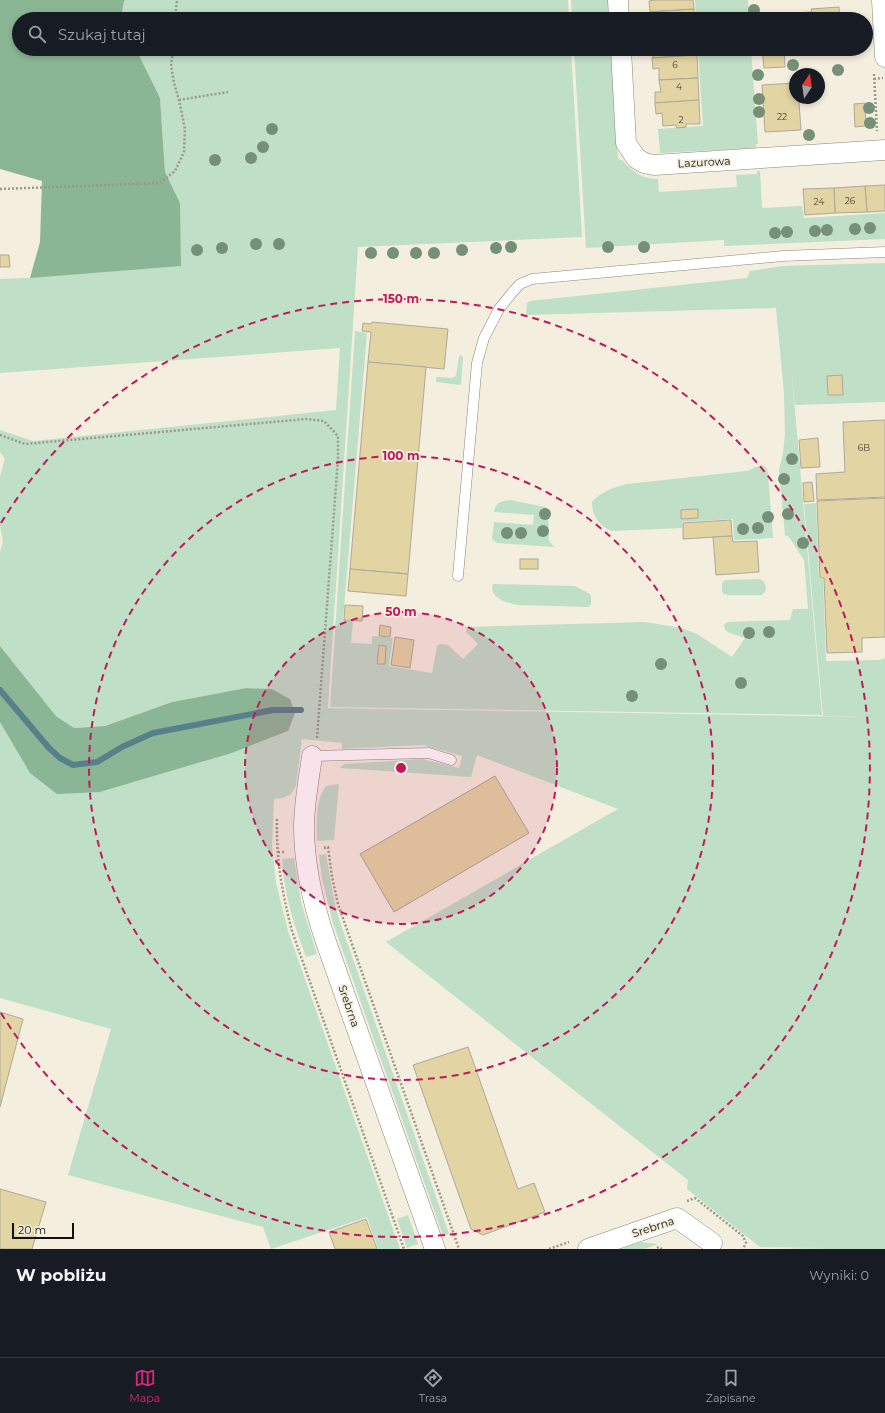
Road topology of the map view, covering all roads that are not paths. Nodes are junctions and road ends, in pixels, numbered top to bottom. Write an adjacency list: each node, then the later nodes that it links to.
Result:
1 (618, 0): 3 (street)
2 (882, 0): 5 (street)
3 (619, 12)
4 (621, 56): 6 (street, Lazurowa)
5 (879, 64)
6 (881, 142)
7 (885, 252): 8 (lane)
8 (458, 576)
9 (312, 756): 10 (lane); 12 (street, Srebrna)
10 (451, 760)
11 (716, 1246): 13 (street, Srebrna)
12 (435, 1249)
13 (588, 1249)

